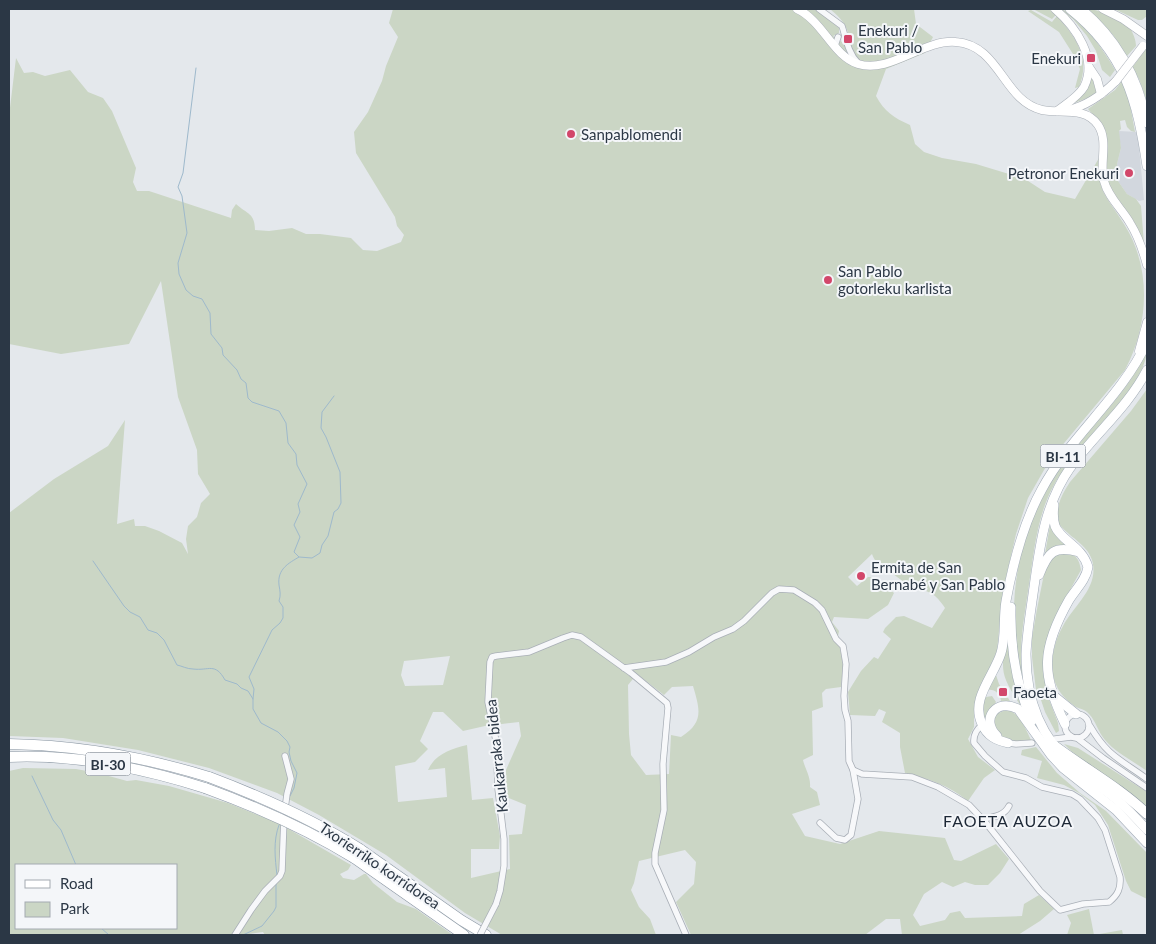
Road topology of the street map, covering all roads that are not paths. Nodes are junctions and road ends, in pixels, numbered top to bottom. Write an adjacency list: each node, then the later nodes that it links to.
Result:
1 (797, 9): 8 (street)
2 (819, 9): 8 (street)
3 (1055, 9): 11 (street)
4 (1070, 9): 20 (main road)
5 (1082, 9): 19 (main road)
6 (1103, 9): 7 (street)
7 (1147, 36)
8 (838, 40): 10 (street); 10 (street)
9 (1145, 43): 13 (street, bridge)
10 (860, 65): 16 (street)
11 (1089, 67): 12 (street); 16 (street)
12 (1097, 79): 13 (street); 14 (street)
13 (1114, 83): 14 (street)
14 (1101, 94): 15 (street)
15 (1088, 102): 17 (street); 18 (street)
16 (1057, 111): 17 (street)
17 (1066, 111): 18 (street)
18 (1084, 114): 21 (street)
19 (1147, 123)
20 (1147, 166)
21 (1147, 265)
22 (1147, 322): 24 (street)
23 (1147, 342): 24 (main road, BI-11)
24 (1135, 365): 28 (main road, BI-11)
25 (1147, 370): 26 (main road, BI-11)
26 (1054, 497): 27 (main road); 29 (main road, BI-11)
27 (1080, 552): 29 (main road); 31 (main road)
28 (1015, 562): 33 (main road); 37 (main road, BI-11)
29 (1034, 584): 40 (main road, BI-11)
30 (624, 668): 43 (street); 54 (street, Kaukarraka bidea, bridge); 56 (street, Kaukarraka bidea)
31 (1054, 697): 32 (main road); 35 (main road)
32 (1076, 714): 34 (street); 35 (street)
33 (982, 725): 38 (main road); 48 (street)
34 (1090, 726): 36 (street); 44 (street)
35 (1066, 727): 36 (street); 36 (street)
36 (1074, 738): 45 (street)
37 (1035, 739): 38 (street); 38 (main road); 51 (main road, BI-11)
38 (1008, 743)
39 (9, 744): 55 (highway, Txorierriko korridorea / BI-30, bridge)
40 (1052, 744): 47 (highway); 50 (main road, BI-11)
41 (9, 756): 53 (highway, Txorierriko korridorea / BI-30, bridge)
42 (285, 756): 52 (street)
43 (853, 770): 48 (street); 49 (street)
44 (1147, 779)
45 (1147, 788)
46 (1009, 806): 48 (street)
47 (1147, 814)
48 (984, 819)
49 (820, 822)
50 (1147, 830)
51 (1147, 843)
52 (235, 935)
53 (464, 935)
54 (480, 935)
55 (486, 935)
56 (686, 935)

